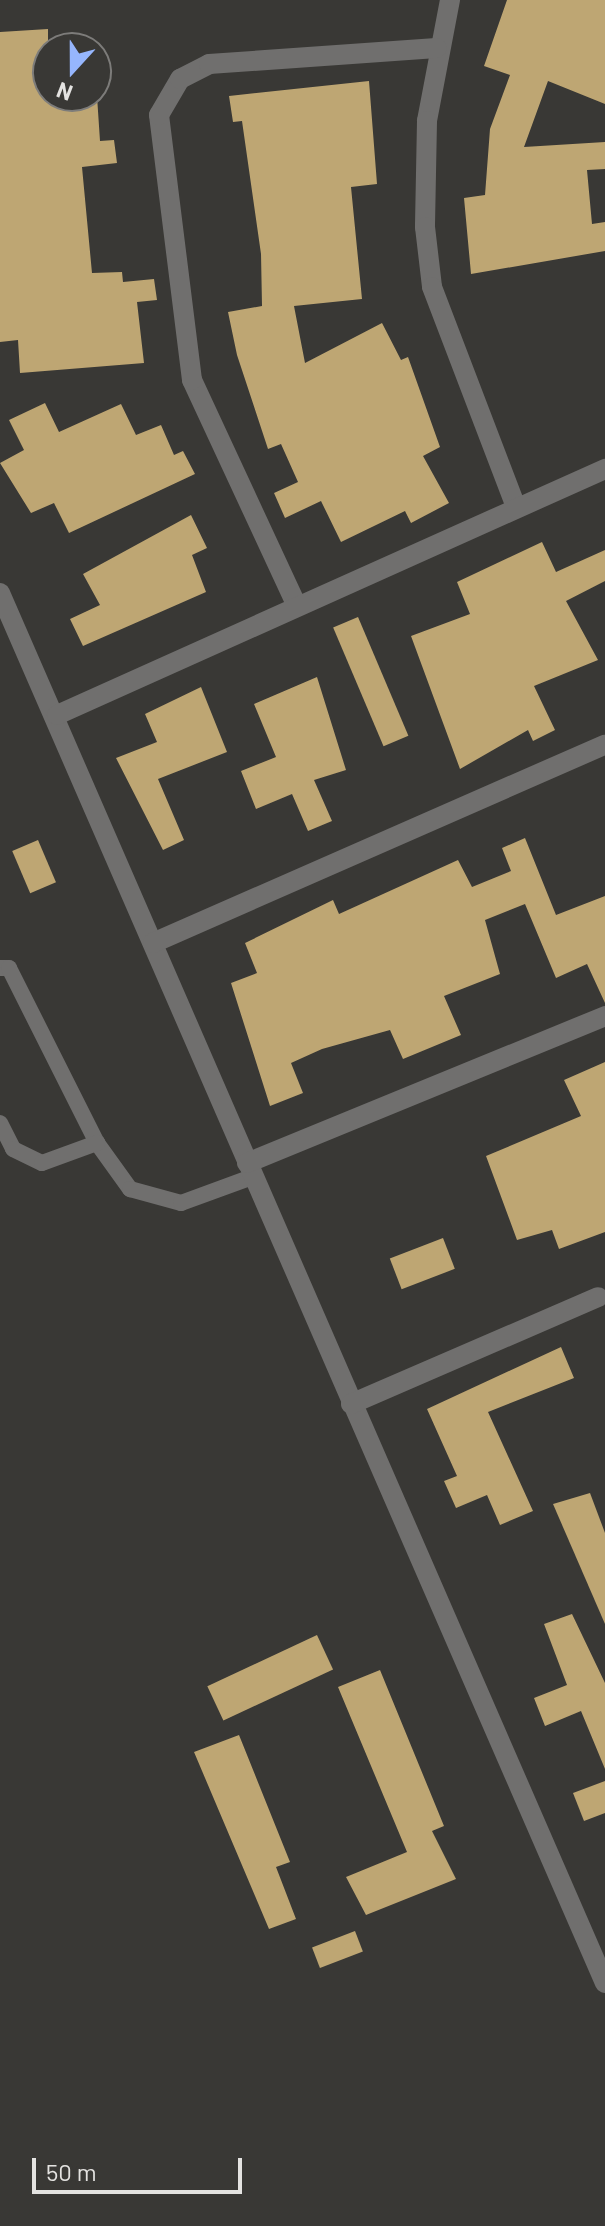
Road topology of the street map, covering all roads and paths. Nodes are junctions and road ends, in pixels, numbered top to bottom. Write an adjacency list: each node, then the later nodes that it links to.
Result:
1 (450, 0): 2 (street)
2 (436, 48): 4 (street); 6 (street)
3 (605, 469): 4 (street)
4 (516, 507): 6 (street)
5 (0, 593): 7 (street)
6 (296, 604): 7 (street)
7 (57, 715): 9 (street)
8 (605, 745): 9 (street)
9 (153, 943): 14 (street)
10 (0, 968): 13 (lane)
11 (605, 1016): 14 (street)
12 (0, 1123): 13 (lane)
13 (97, 1143): 14 (lane)
14 (250, 1170): 16 (street)
15 (603, 1302): 16 (street)
16 (351, 1404): 17 (street)
17 (605, 1983)

